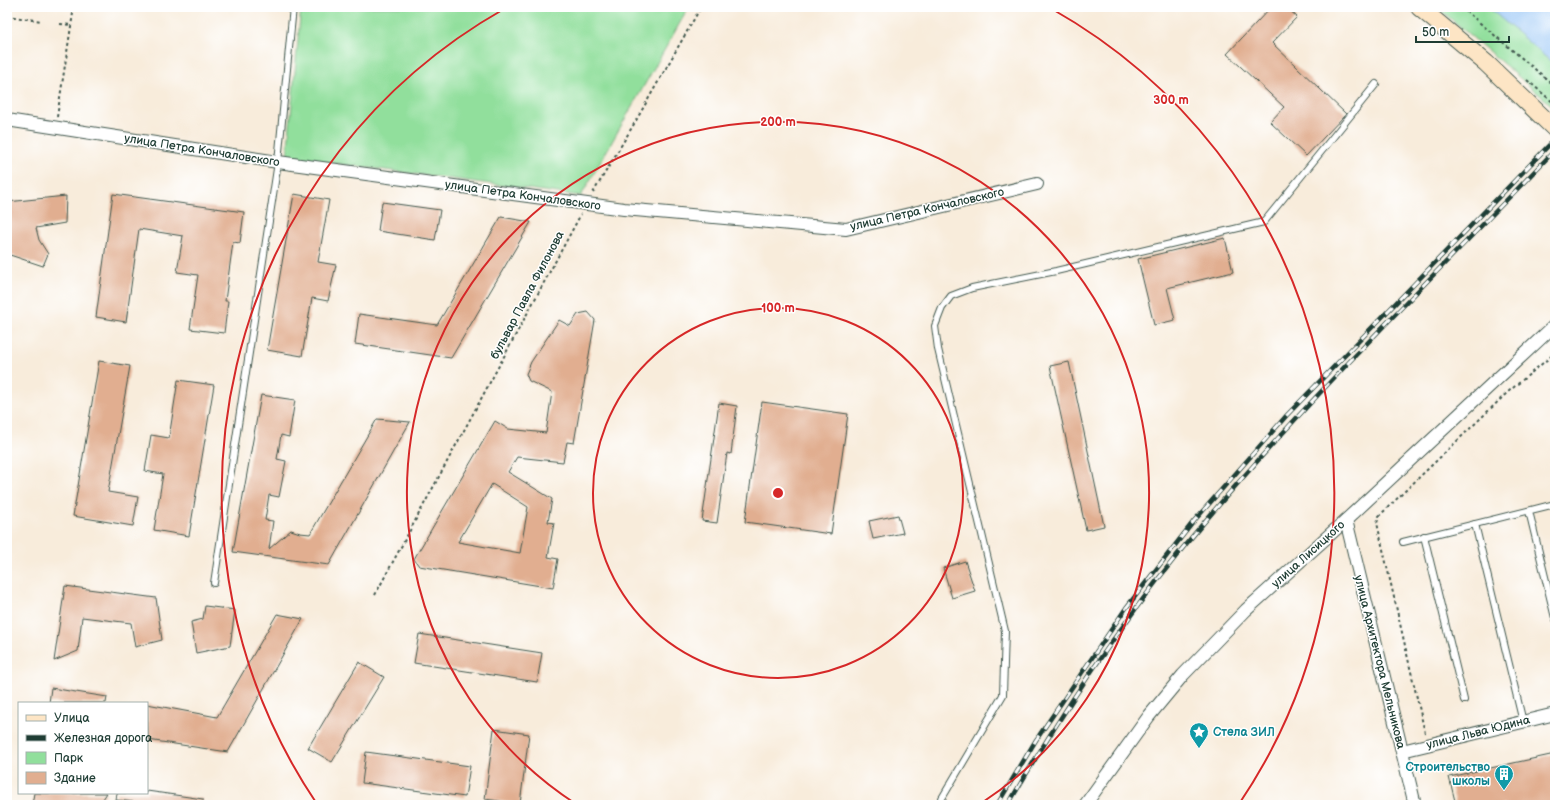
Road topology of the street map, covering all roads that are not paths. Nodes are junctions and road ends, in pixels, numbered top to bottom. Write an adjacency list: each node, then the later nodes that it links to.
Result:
1 (293, 7): 6 (lane)
2 (1419, 7): 5 (main road)
3 (1376, 84): 21 (lane)
4 (7, 120): 6 (street, улица Петра Кончаловского)
5 (1555, 129)
6 (278, 162): 7 (street, улица Петра Кончаловского); 15 (lane)
7 (1037, 184)
8 (1555, 325): 11 (street, улица Лисицкого)
9 (1555, 504): 10 (lane)
10 (1529, 511): 12 (lane); 16 (lane)
11 (1346, 520): 20 (street, улица Архитектора Мельникова); 22 (street, улица Лисицкого)
12 (1475, 524): 13 (lane); 19 (lane)
13 (1424, 536): 14 (lane); 17 (lane)
14 (1403, 542)
15 (214, 583)
16 (1555, 618)
17 (1464, 700)
18 (1555, 714): 19 (street, улица Льва Юдина)
19 (1523, 722): 20 (street, улица Льва Юдина)
20 (1402, 751): 23 (street, улица Архитектора Мельникова)
21 (938, 805)
22 (1085, 805)
23 (1415, 805)

